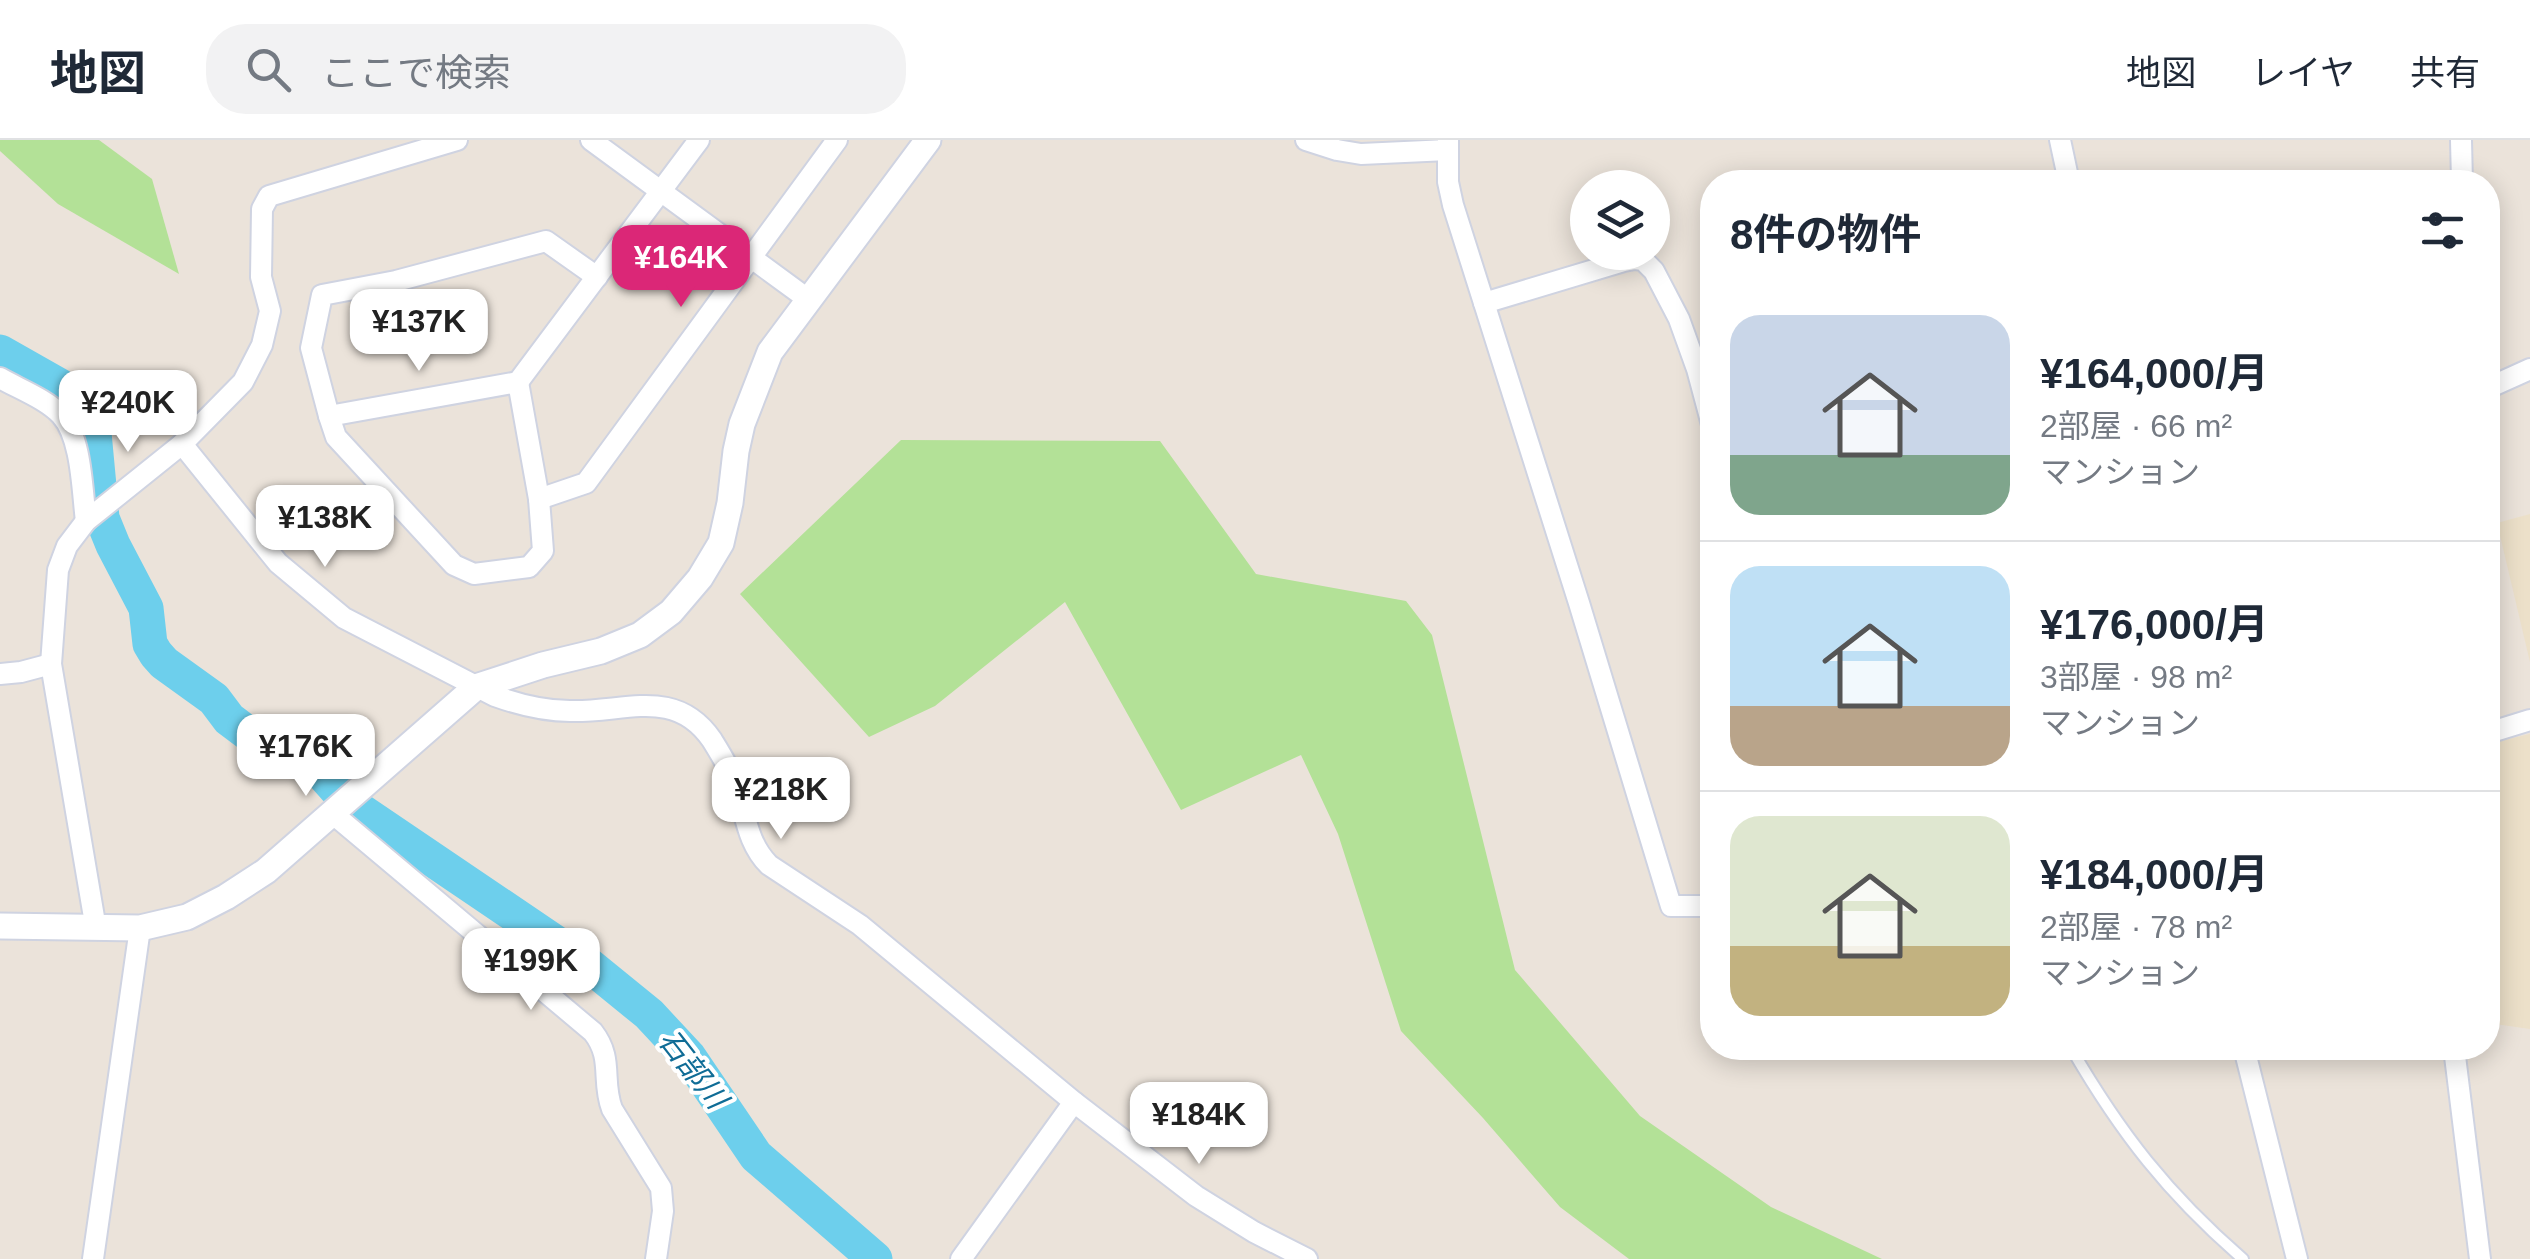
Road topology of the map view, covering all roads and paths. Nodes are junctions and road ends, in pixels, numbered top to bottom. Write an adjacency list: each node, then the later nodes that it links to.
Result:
1 (457, 140): 23 (street)
2 (591, 140): 12 (street)
3 (700, 140): 12 (street)
4 (837, 140): 13 (street)
5 (928, 140): 15 (street)
6 (1306, 140): 9 (street)
7 (2060, 140): 10 (street)
8 (2460, 140): 11 (street)
9 (1448, 145): 16 (street)
10 (2066, 170)
11 (2461, 170)
12 (662, 191): 13 (street); 14 (street)
13 (751, 258): 15 (street); 24 (street)
14 (597, 277): 20 (street); 22 (street)
15 (809, 300): 28 (street)
16 (1484, 303): 19 (street); 32 (street)
17 (2530, 369): 21 (street)
18 (0, 378): 25 (street)
19 (1700, 381)
20 (518, 382): 22 (street); 24 (street)
21 (2500, 383)
22 (328, 416): 24 (street)
23 (182, 444): 25 (street); 28 (street)
24 (539, 499)
25 (96, 513): 26 (street)
26 (51, 664): 27 (street); 35 (street)
27 (0, 674)
28 (476, 686): 31 (street); 39 (street)
29 (2530, 720): 30 (street)
30 (2500, 729)
31 (332, 814): 34 (street); 41 (street)
32 (1700, 906)
33 (0, 926): 35 (street)
34 (140, 928): 35 (street); 40 (street)
35 (96, 929)
36 (2078, 1060): 44 (lane)
37 (2247, 1060): 45 (street)
38 (2455, 1060): 46 (street)
39 (1074, 1102): 42 (street); 43 (street)
40 (92, 1259)
41 (656, 1259)
42 (961, 1259)
43 (1307, 1259)
44 (2244, 1259)
45 (2297, 1259)
46 (2480, 1259)

